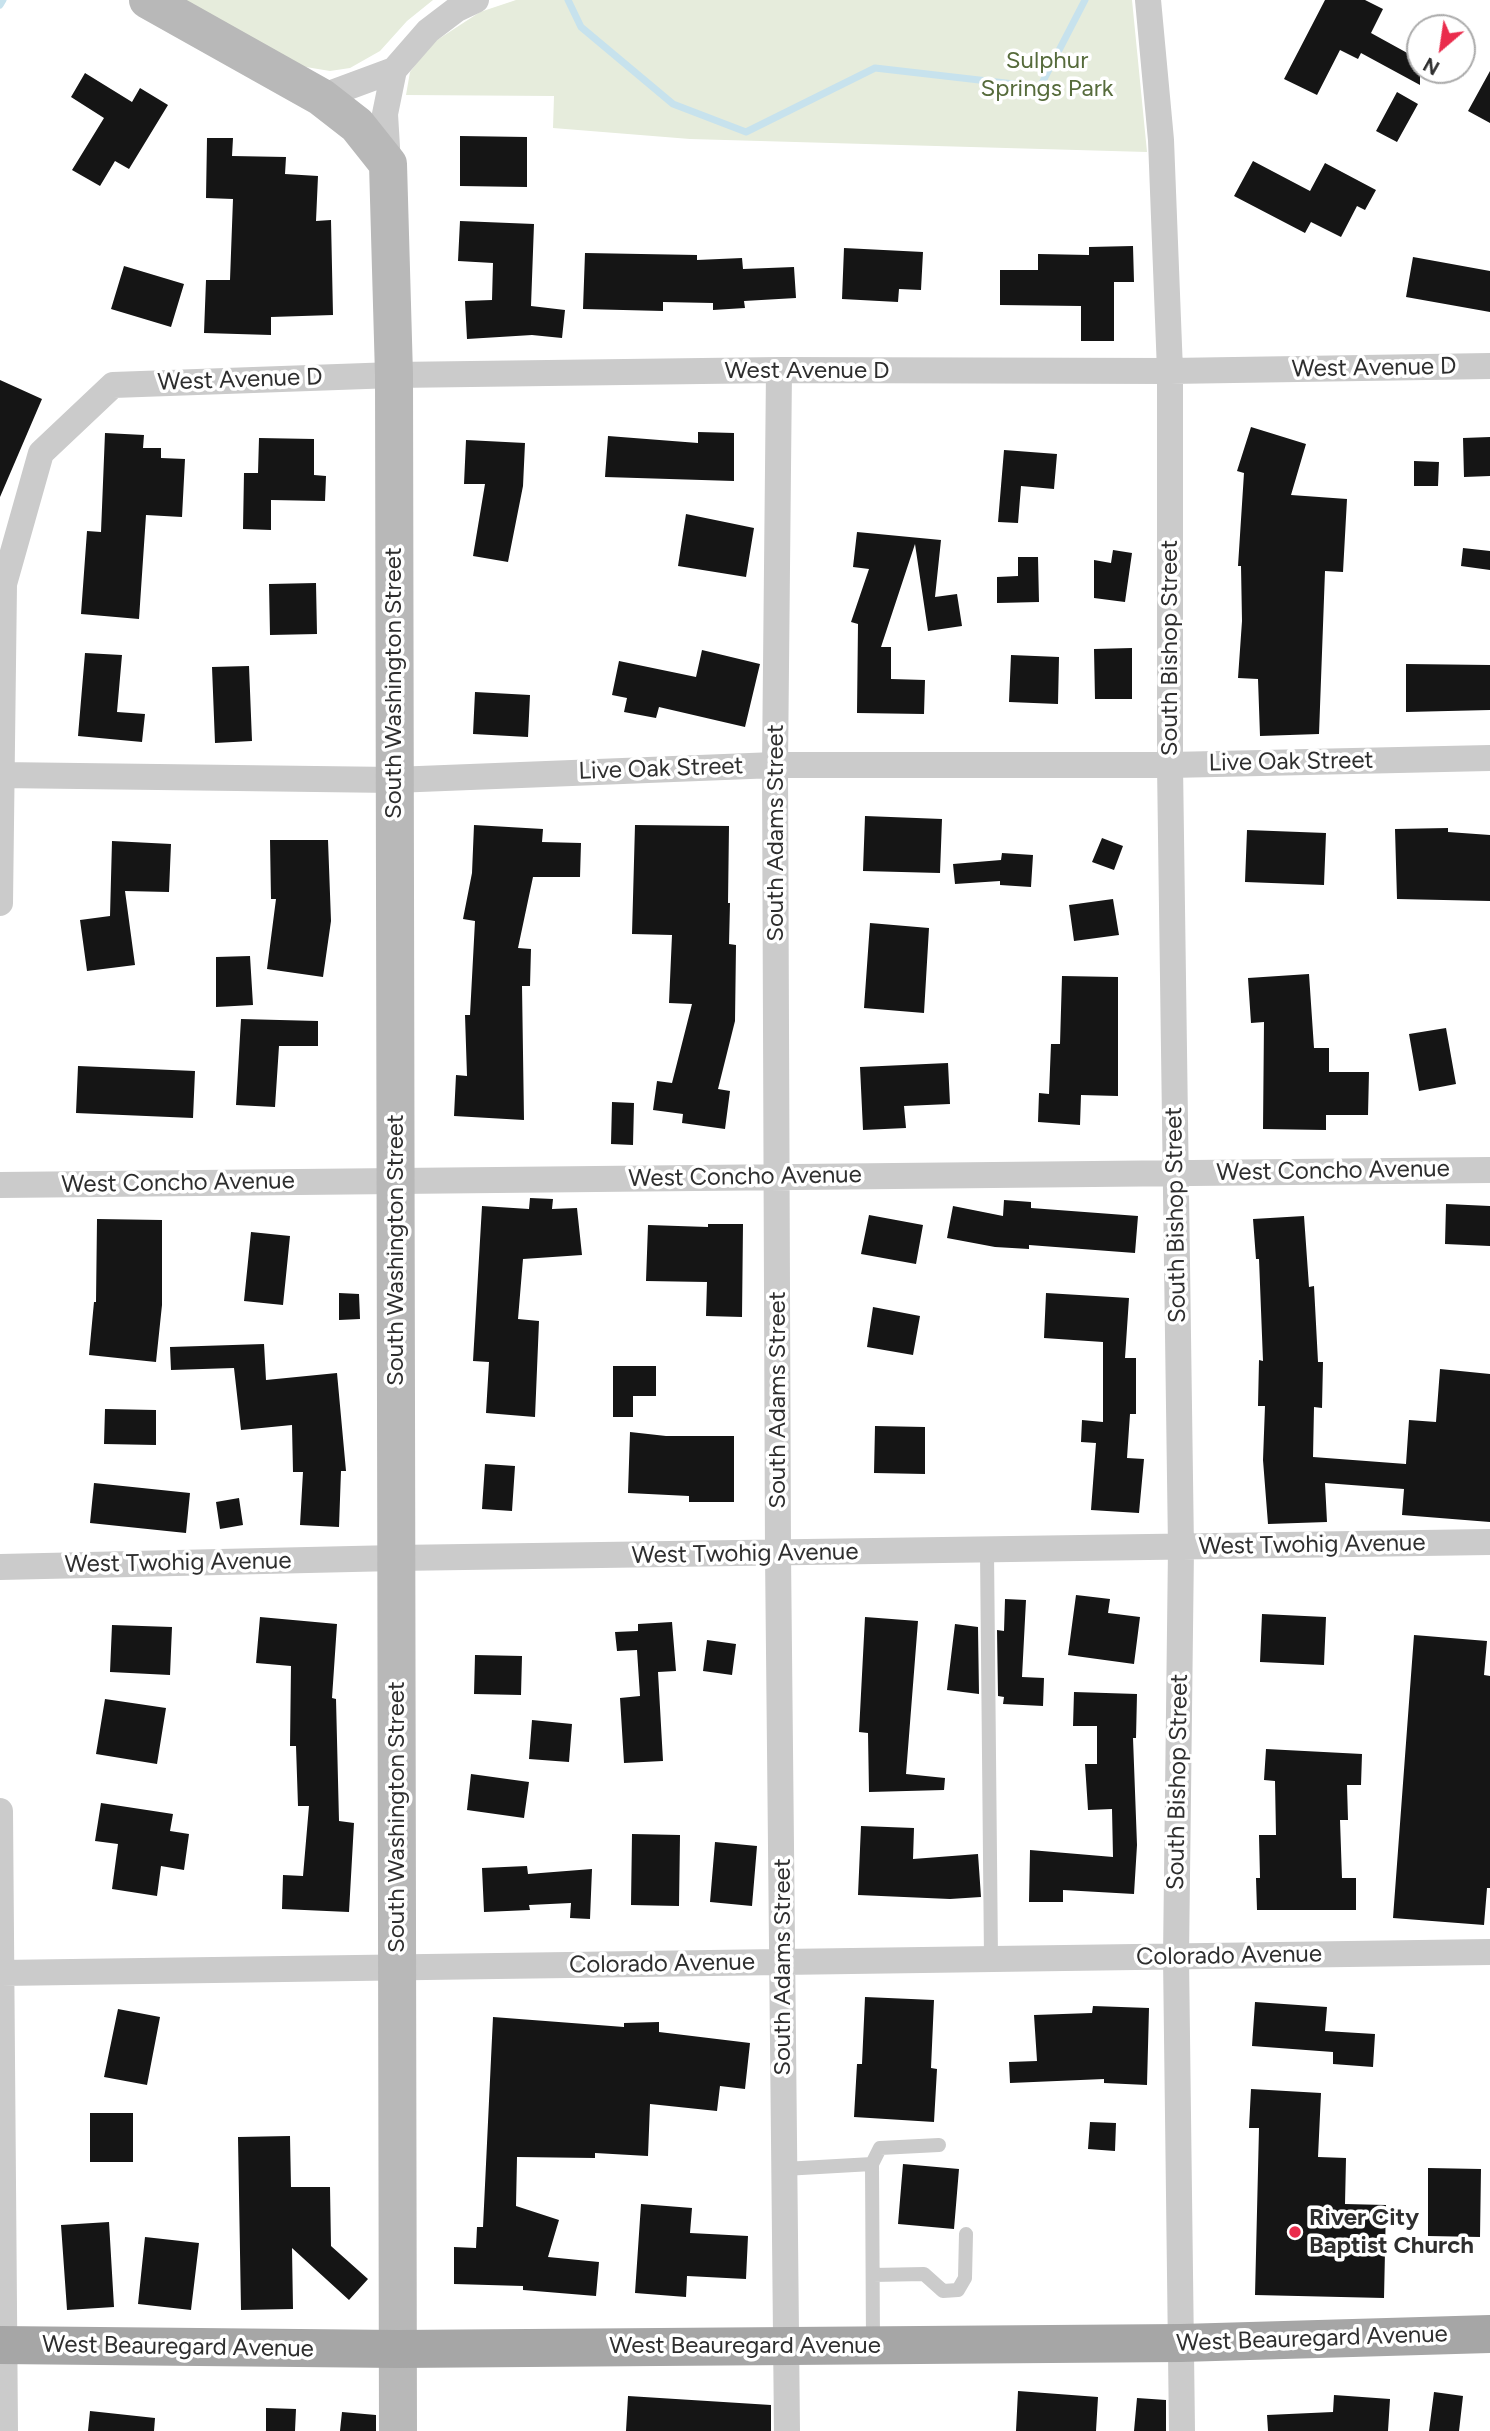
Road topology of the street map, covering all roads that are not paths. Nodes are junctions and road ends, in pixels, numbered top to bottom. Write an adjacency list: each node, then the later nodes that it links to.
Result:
1 (148, 0): 5 (street)
2 (477, 0): 4 (street)
3 (1148, 0): 9 (street, South Bishop Street)
4 (394, 70): 5 (street); 6 (street)
5 (321, 97): 6 (street)
6 (388, 164): 10 (street, South Washington Street)
7 (1490, 366): 9 (street, West Avenue D)
8 (779, 370): 9 (street, West Avenue D); 10 (street, West Avenue D); 12 (street, South Adams Street)
9 (1170, 371): 13 (street, South Bishop Street)
10 (394, 375): 14 (street, West Avenue D); 15 (street, South Washington Street)
11 (1490, 758): 13 (street, Live Oak Street)
12 (775, 765): 13 (street, Live Oak Street); 15 (street, Live Oak Street); 19 (street, South Adams Street)
13 (1170, 765): 18 (street, South Bishop Street)
14 (2, 775): 15 (street, Live Oak Street); 16 (street)
15 (394, 780): 20 (street, South Washington Street)
16 (0, 903)
17 (1490, 1170): 18 (street, West Concho Avenue)
18 (1175, 1173): 19 (street, West Concho Avenue); 23 (street, South Bishop Street)
19 (778, 1177): 20 (street, West Concho Avenue); 25 (street, South Adams Street)
20 (396, 1181): 21 (street, West Concho Avenue); 26 (street, South Washington Street)
21 (0, 1185)
22 (1490, 1542): 23 (street, West Twohig Avenue)
23 (1181, 1548): 24 (street, West Twohig Avenue); 30 (street, South Bishop Street)
24 (987, 1551): 25 (street, West Twohig Avenue); 31 (lane)
25 (778, 1554): 26 (street, West Twohig Avenue); 32 (street, South Adams Street)
26 (396, 1558): 27 (street, West Twohig Avenue); 33 (street, South Washington Street)
27 (0, 1567)
28 (0, 1811): 34 (street)
29 (1490, 1952): 30 (street, Colorado Avenue)
30 (1176, 1957): 31 (street, Colorado Avenue); 41 (street, South Bishop Street)
31 (991, 1959): 32 (street, Colorado Avenue)
32 (783, 1962): 33 (street, Colorado Avenue); 37 (street, South Adams Street)
33 (398, 1968): 34 (street, Colorado Avenue); 45 (street, South Washington Street)
34 (1, 1973): 42 (street)
35 (939, 2145): 36 (lane)
36 (872, 2164): 37 (lane); 39 (lane)
37 (784, 2169): 44 (street, South Adams Street)
38 (966, 2234): 39 (lane)
39 (873, 2275): 43 (lane)
40 (1490, 2334): 41 (main road, West Beauregard Avenue)
41 (1181, 2343): 43 (main road, West Beauregard Avenue); 49 (street, South Bishop Street)
42 (2, 2345): 45 (main road, West Beauregard Avenue); 46 (street)
43 (873, 2345): 44 (main road, West Beauregard Avenue)
44 (784, 2346): 45 (main road, West Beauregard Avenue); 48 (street, South Adams Street)
45 (398, 2349): 47 (street, South Washington Street)
46 (5, 2431)
47 (398, 2431)
48 (787, 2431)
49 (1182, 2431)

